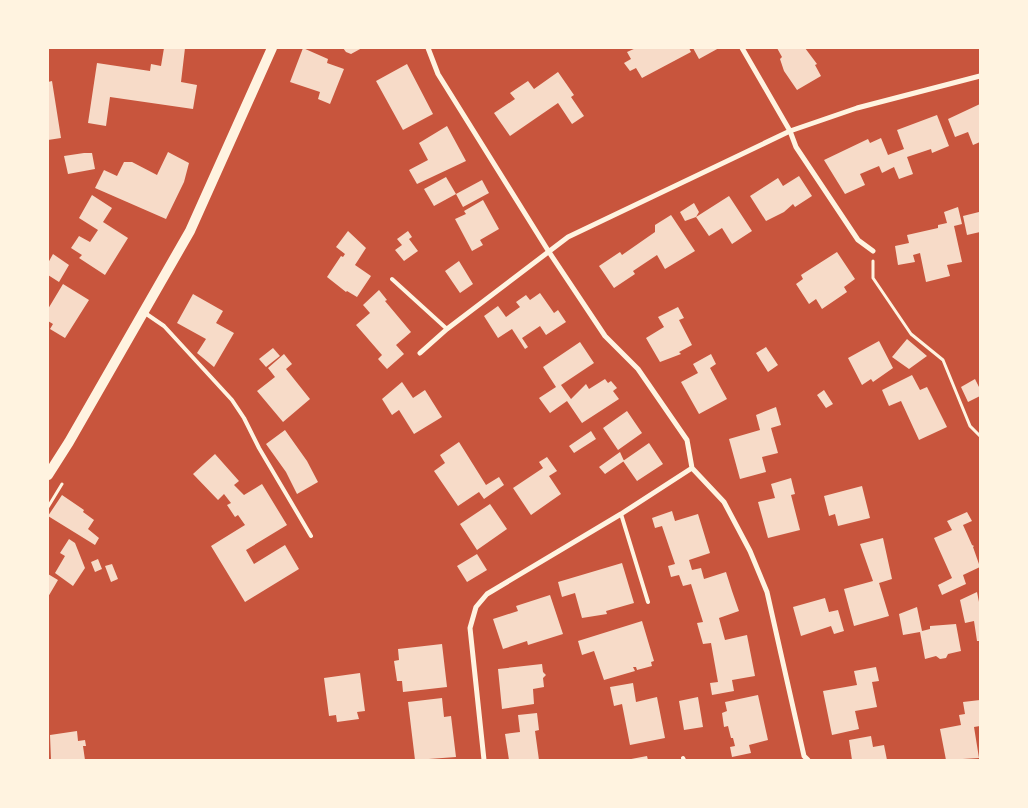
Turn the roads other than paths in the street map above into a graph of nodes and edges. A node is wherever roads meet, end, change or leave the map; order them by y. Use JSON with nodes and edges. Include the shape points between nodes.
{"nodes":[{"id":1,"x":272,"y":48,"type":"edge"},
{"id":2,"x":428,"y":48,"type":"edge"},
{"id":3,"x":742,"y":48,"type":"edge"},
{"id":4,"x":980,"y":76,"type":"edge"},
{"id":5,"x":790,"y":131,"type":"junction"},
{"id":6,"x":873,"y":251,"type":"road end"},
{"id":7,"x":549,"y":252,"type":"junction"},
{"id":8,"x":392,"y":279,"type":"dead end"},
{"id":9,"x":143,"y":312,"type":"junction"},
{"id":10,"x":447,"y":329,"type":"junction"},
{"id":11,"x":420,"y":353,"type":"dead end"},
{"id":12,"x":692,"y":468,"type":"junction"},
{"id":13,"x":48,"y":475,"type":"edge"},
{"id":14,"x":622,"y":514,"type":"junction"},
{"id":15,"x":311,"y":536,"type":"dead end"},
{"id":16,"x":648,"y":602,"type":"dead end"},
{"id":17,"x":484,"y":760,"type":"edge"},
{"id":18,"x":808,"y":760,"type":"edge"}],
"edges":[{"from":1,"to":9,"type":"main road","via":[[190,231]]},
{"from":2,"to":7,"type":"street","via":[[438,74]]},
{"from":3,"to":5,"type":"street"},
{"from":4,"to":5,"type":"street","via":[[857,108]]},
{"from":5,"to":6,"type":"street","via":[[796,146],[858,240]]},
{"from":5,"to":7,"type":"street","via":[[568,237]]},
{"from":7,"to":10,"type":"street"},
{"from":7,"to":12,"type":"street","via":[[605,336],[638,369],[687,440]]},
{"from":8,"to":10,"type":"lane"},
{"from":9,"to":13,"type":"main road"},
{"from":9,"to":15,"type":"lane","via":[[158,320],[232,400]]},
{"from":10,"to":11,"type":"street"},
{"from":12,"to":14,"type":"street"},
{"from":12,"to":18,"type":"street","via":[[724,502],[767,592],[804,756]]},
{"from":14,"to":16,"type":"lane"},
{"from":14,"to":17,"type":"street","via":[[487,594],[476,607],[470,628]]}]}
